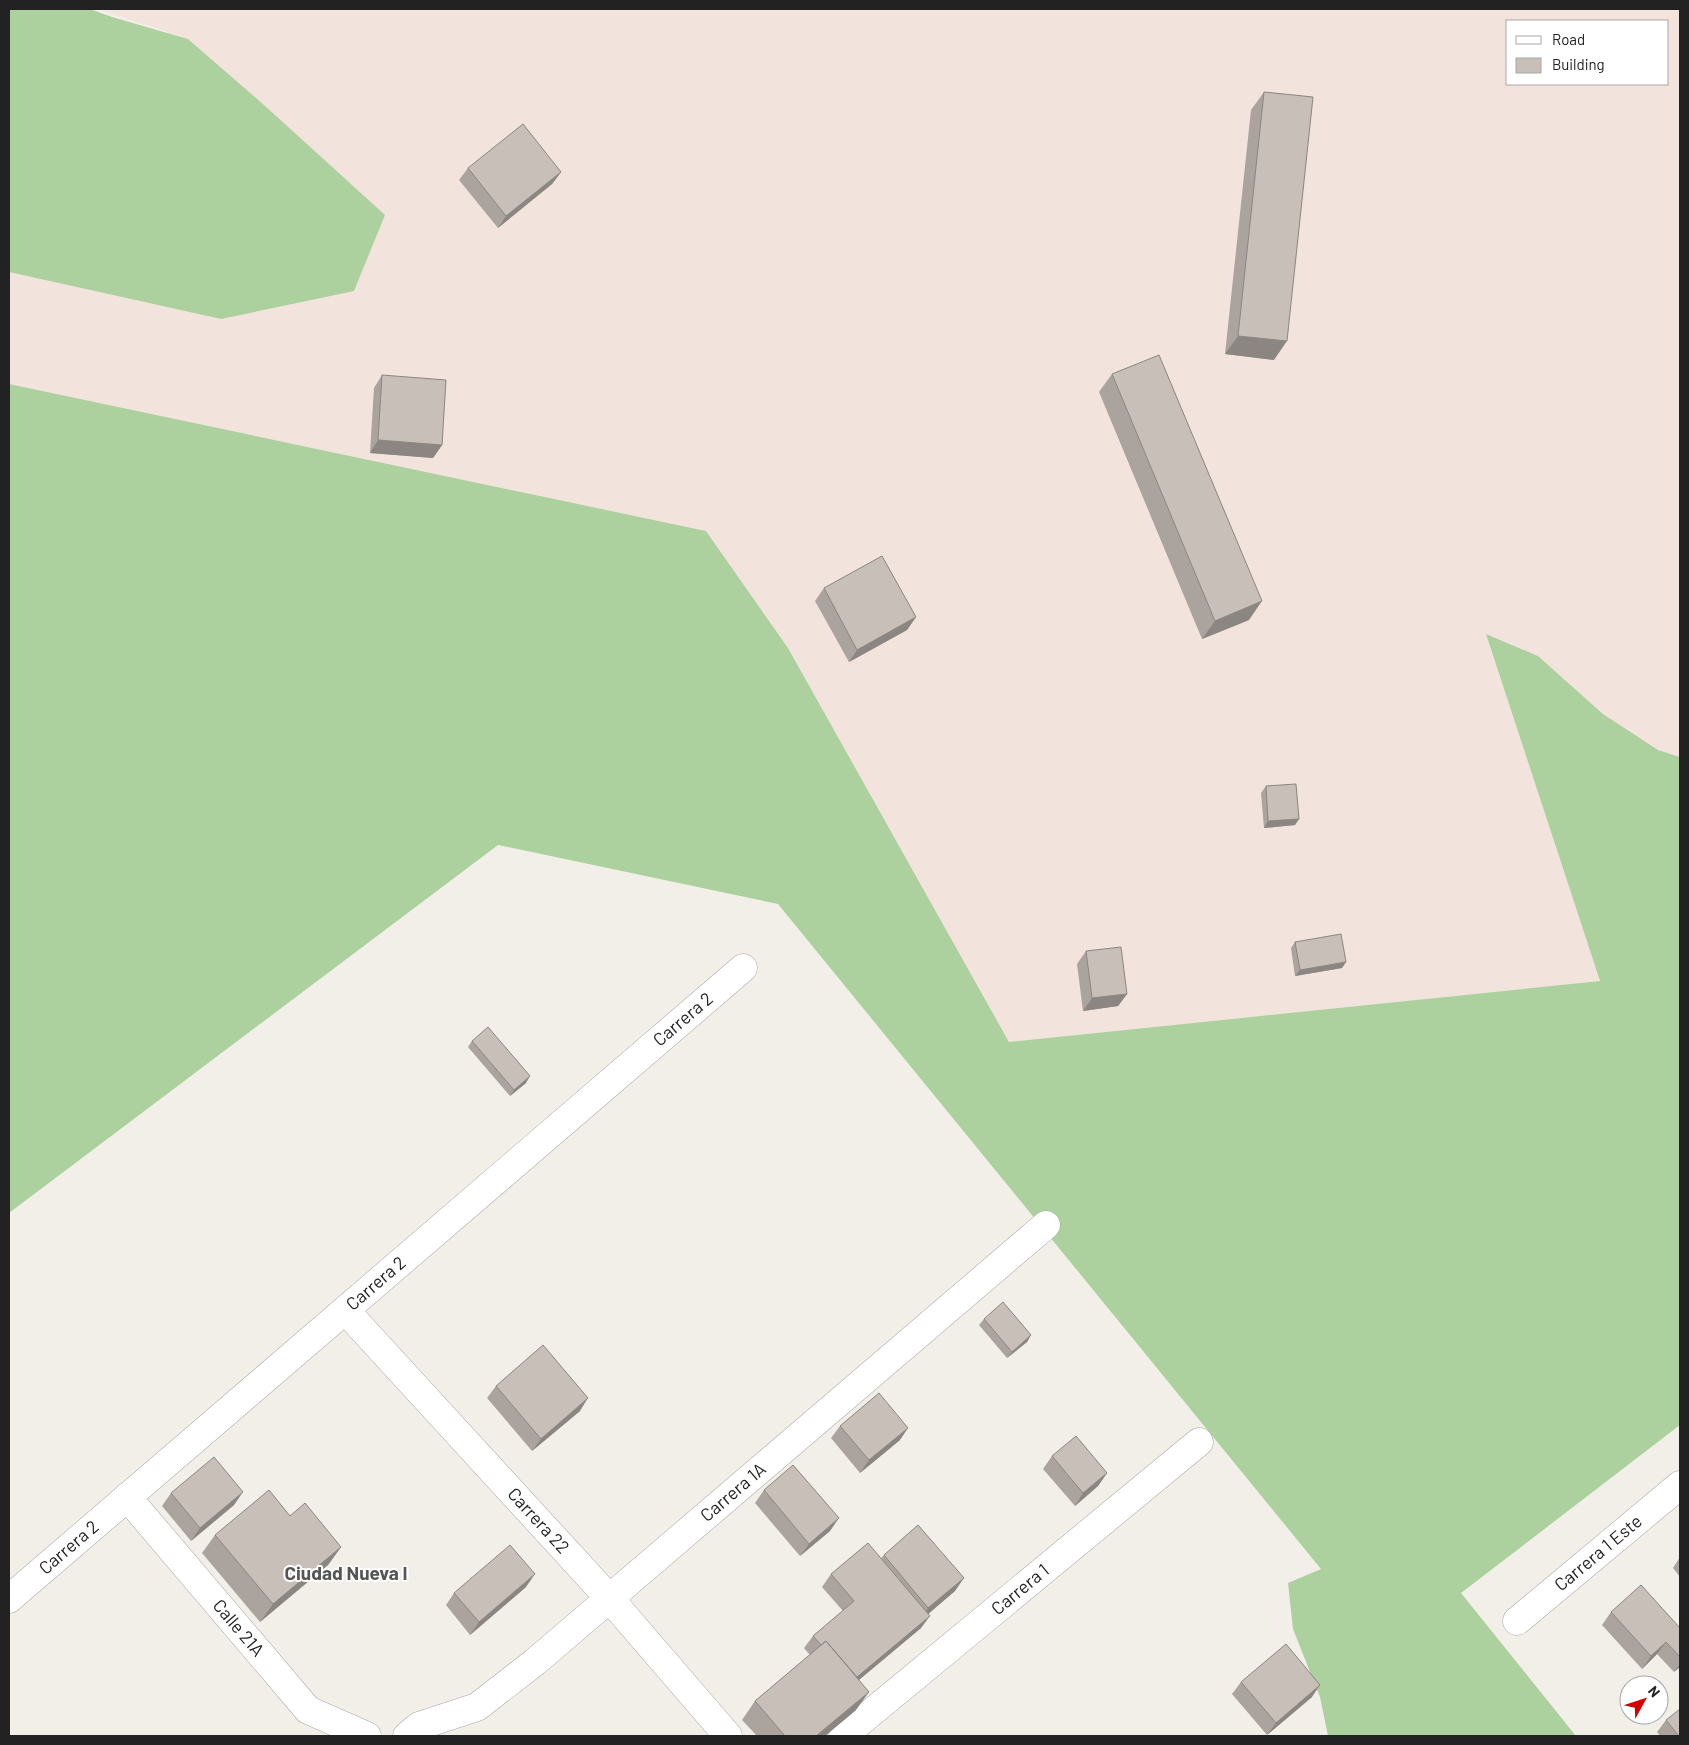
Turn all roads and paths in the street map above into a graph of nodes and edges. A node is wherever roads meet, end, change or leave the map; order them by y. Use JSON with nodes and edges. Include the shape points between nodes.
{"nodes":[{"id":1,"x":743,"y":968,"type":"dead end"},
{"id":2,"x":1046,"y":1225,"type":"dead end"},
{"id":3,"x":345,"y":1310,"type":"junction"},
{"id":4,"x":1199,"y":1442,"type":"dead end"},
{"id":5,"x":1680,"y":1485,"type":"edge"},
{"id":6,"x":127,"y":1497,"type":"junction"},
{"id":7,"x":9,"y":1599,"type":"edge"},
{"id":8,"x":610,"y":1599,"type":"junction"},
{"id":9,"x":1517,"y":1622,"type":"dead end"},
{"id":10,"x":367,"y":1736,"type":"edge"},
{"id":11,"x":408,"y":1736,"type":"edge"},
{"id":12,"x":728,"y":1736,"type":"edge"},
{"id":13,"x":843,"y":1736,"type":"edge"}],
"edges":[{"from":1,"to":3,"type":"street","name":"Carrera 2"},
{"from":2,"to":8,"type":"street","name":"Carrera 1A"},
{"from":3,"to":6,"type":"street","name":"Carrera 2"},
{"from":3,"to":8,"type":"street","name":"Carrera 22"},
{"from":4,"to":13,"type":"street","name":"Carrera 1"},
{"from":5,"to":9,"type":"street","name":"Carrera 1 Este"},
{"from":6,"to":7,"type":"street","name":"Carrera 2"},
{"from":6,"to":10,"type":"street","name":"Calle 21A","via":[[308,1710]]},
{"from":8,"to":11,"type":"street","name":"Carrera 1A","via":[[477,1708],[419,1726]]},
{"from":8,"to":12,"type":"street","name":"Carrera 22"}]}
